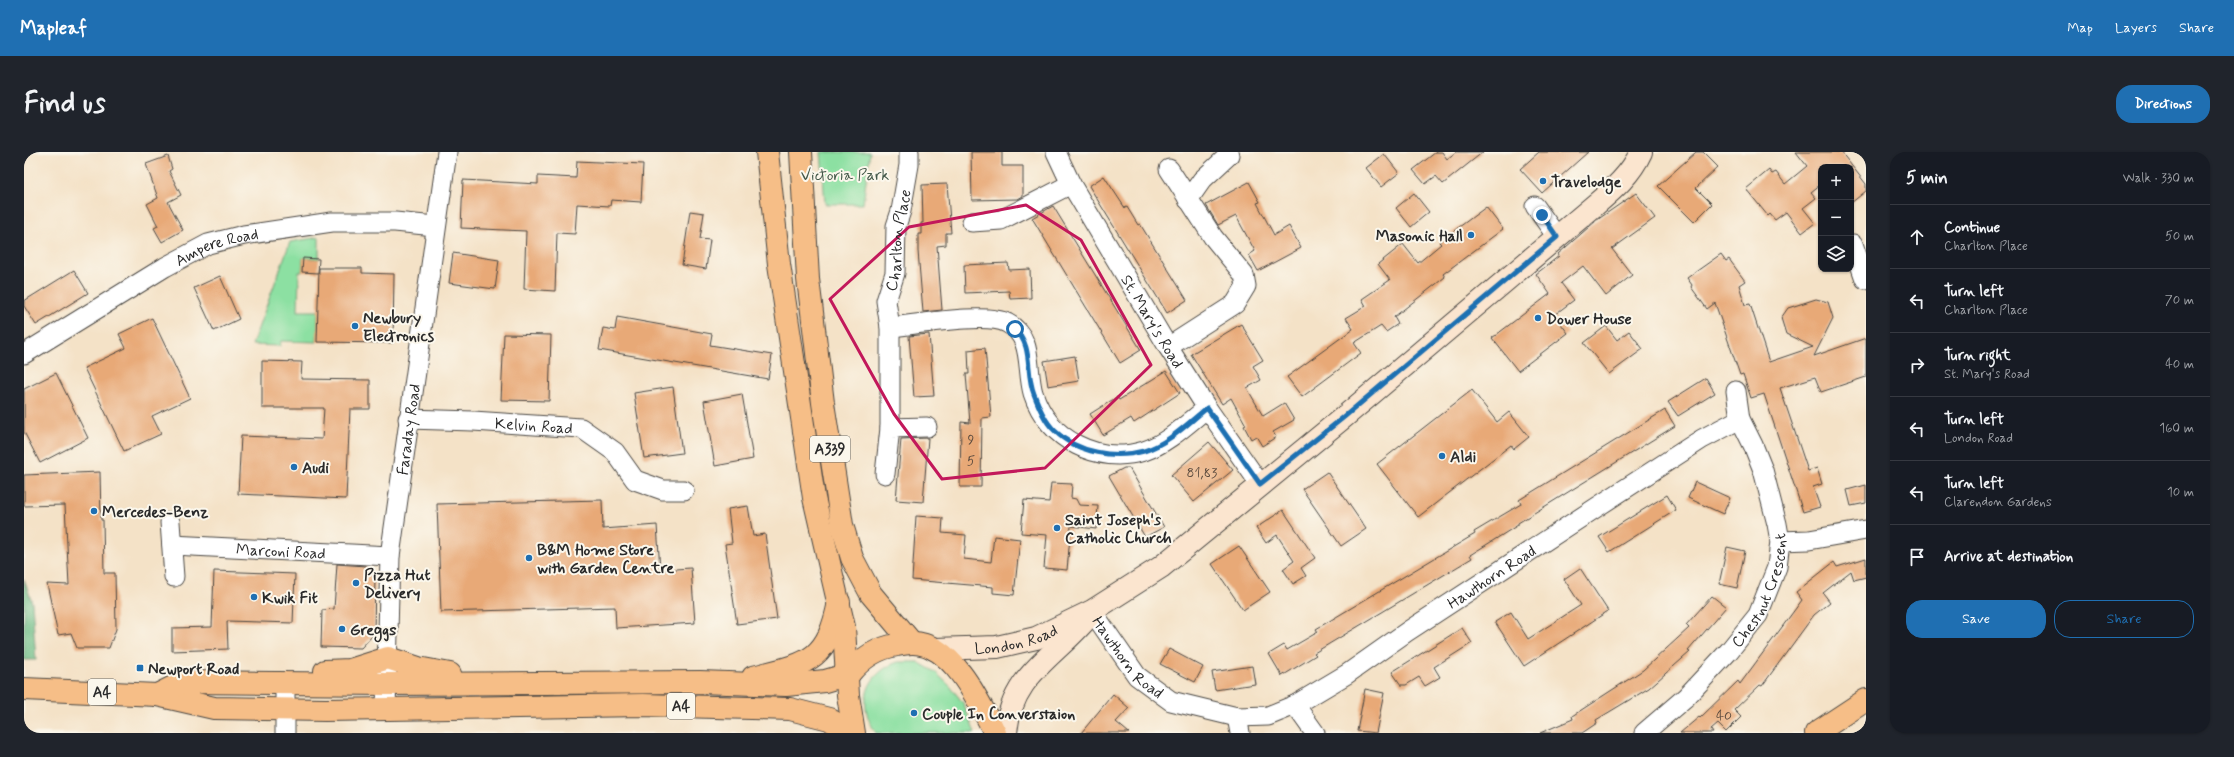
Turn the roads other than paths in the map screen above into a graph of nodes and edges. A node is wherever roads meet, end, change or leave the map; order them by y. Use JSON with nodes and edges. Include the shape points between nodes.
{"nodes":[{"id":1,"x":447,"y":152,"type":"edge"},
{"id":2,"x":766,"y":152,"type":"edge"},
{"id":3,"x":801,"y":152,"type":"edge"},
{"id":4,"x":909,"y":152,"type":"edge"},
{"id":5,"x":919,"y":152,"type":"edge"},
{"id":6,"x":1056,"y":152,"type":"edge"},
{"id":7,"x":1228,"y":152,"type":"edge"},
{"id":8,"x":1641,"y":152,"type":"edge"},
{"id":9,"x":1169,"y":169,"type":"dead end"},
{"id":10,"x":1071,"y":184,"type":"junction"},
{"id":11,"x":1188,"y":200,"type":"junction"},
{"id":12,"x":1535,"y":206,"type":"dead end"},
{"id":13,"x":972,"y":222,"type":"dead end"},
{"id":14,"x":435,"y":226,"type":"junction"},
{"id":15,"x":1557,"y":237,"type":"junction"},
{"id":16,"x":1857,"y":242,"type":"edge"},
{"id":17,"x":1865,"y":278,"type":"edge"},
{"id":18,"x":890,"y":327,"type":"junction"},
{"id":19,"x":1168,"y":346,"type":"junction"},
{"id":20,"x":24,"y":354,"type":"edge"},
{"id":21,"x":1736,"y":391,"type":"dead end"},
{"id":22,"x":1207,"y":408,"type":"junction"},
{"id":23,"x":408,"y":419,"type":"junction"},
{"id":24,"x":1740,"y":419,"type":"junction"},
{"id":25,"x":927,"y":427,"type":"dead end"},
{"id":26,"x":890,"y":428,"type":"junction"},
{"id":27,"x":885,"y":474,"type":"dead end"},
{"id":28,"x":1260,"y":484,"type":"junction"},
{"id":29,"x":684,"y":490,"type":"dead end"},
{"id":30,"x":170,"y":522,"type":"dead end"},
{"id":31,"x":1866,"y":530,"type":"edge"},
{"id":32,"x":1780,"y":541,"type":"junction"},
{"id":33,"x":172,"y":545,"type":"junction"},
{"id":34,"x":390,"y":556,"type":"junction"},
{"id":35,"x":174,"y":577,"type":"dead end"},
{"id":36,"x":839,"y":602,"type":"junction"},
{"id":37,"x":1092,"y":611,"type":"junction"},
{"id":38,"x":912,"y":643,"type":"junction"},
{"id":39,"x":934,"y":649,"type":"junction"},
{"id":40,"x":388,"y":658,"type":"junction"},
{"id":41,"x":848,"y":674,"type":"junction"},
{"id":42,"x":285,"y":682,"type":"junction"},
{"id":43,"x":507,"y":682,"type":"junction"},
{"id":44,"x":731,"y":683,"type":"junction"},
{"id":45,"x":387,"y":684,"type":"junction"},
{"id":46,"x":24,"y":689,"type":"edge"},
{"id":47,"x":157,"y":694,"type":"junction"},
{"id":48,"x":1866,"y":700,"type":"edge"},
{"id":49,"x":1295,"y":705,"type":"junction"},
{"id":50,"x":386,"y":708,"type":"junction"},
{"id":51,"x":286,"y":709,"type":"junction"},
{"id":52,"x":1238,"y":725,"type":"edge"},
{"id":53,"x":285,"y":733,"type":"edge"},
{"id":54,"x":853,"y":733,"type":"edge"},
{"id":55,"x":995,"y":733,"type":"edge"},
{"id":56,"x":1006,"y":733,"type":"edge"},
{"id":57,"x":1314,"y":733,"type":"edge"},
{"id":58,"x":1644,"y":733,"type":"edge"},
{"id":59,"x":1816,"y":733,"type":"edge"}],
"edges":[{"from":1,"to":14,"type":"street","name":"Faraday Road"},
{"from":2,"to":36,"type":"main road","number":"A339","via":[[779,264],[814,498]]},
{"from":3,"to":38,"type":"main road","number":"A339","via":[[808,279],[820,381],[842,525],[852,558],[871,594]]},
{"from":4,"to":5,"type":"street","name":"Charlton Place"},
{"from":4,"to":18,"type":"street","name":"Charlton Place","via":[[903,203],[896,226],[894,273],[886,301]]},
{"from":6,"to":10,"type":"street","name":"St. Mary's Road"},
{"from":7,"to":11,"type":"street","via":[[1229,155],[1202,180]]},
{"from":8,"to":15,"type":"street","name":"London Road","via":[[1634,166],[1617,186]]},
{"from":9,"to":11,"type":"street"},
{"from":10,"to":13,"type":"street","via":[[1001,220]]},
{"from":10,"to":19,"type":"street","name":"St. Mary's Road"},
{"from":11,"to":19,"type":"street","via":[[1213,237],[1244,275],[1246,286],[1235,304]]},
{"from":12,"to":15,"type":"street"},
{"from":14,"to":20,"type":"street","name":"Ampere Road","via":[[395,222],[332,222],[244,235],[208,244]]},
{"from":14,"to":23,"type":"street","name":"Faraday Road","via":[[420,350]]},
{"from":15,"to":28,"type":"street","name":"London Road","via":[[1344,417]]},
{"from":16,"to":17,"type":"street"},
{"from":18,"to":22,"type":"street","via":[[962,320],[997,319],[1007,322],[1022,335],[1026,345],[1033,392],[1042,412],[1055,431],[1082,448],[1116,456],[1145,450],[1172,436]]},
{"from":18,"to":26,"type":"street","name":"Charlton Place"},
{"from":19,"to":22,"type":"street","name":"St. Mary's Road"},
{"from":21,"to":24,"type":"street","name":"Chestnut Crescent"},
{"from":22,"to":28,"type":"street","name":"St. Mary's Road"},
{"from":23,"to":29,"type":"street","name":"Kelvin Road","via":[[581,428],[615,452],[635,480],[663,490]]},
{"from":23,"to":34,"type":"street","name":"Faraday Road"},
{"from":24,"to":32,"type":"street","name":"Chestnut Crescent","via":[[1763,470]]},
{"from":24,"to":49,"type":"street","name":"Hawthorn Road","via":[[1702,439]]},
{"from":25,"to":26,"type":"street"},
{"from":26,"to":27,"type":"street","name":"Charlton Place"},
{"from":28,"to":37,"type":"street","name":"London Road","via":[[1166,563]]},
{"from":30,"to":33,"type":"street"},
{"from":31,"to":32,"type":"street","via":[[1809,540]]},
{"from":32,"to":58,"type":"street","name":"Chestnut Crescent","via":[[1777,567],[1758,615],[1686,697]]},
{"from":33,"to":34,"type":"street","name":"Marconi Road"},
{"from":33,"to":35,"type":"street"},
{"from":34,"to":40,"type":"street","name":"Faraday Road"},
{"from":36,"to":41,"type":"main road","number":"A339"},
{"from":36,"to":44,"type":"main road","via":[[831,635],[812,659],[782,670]]},
{"from":37,"to":39,"type":"street","name":"London Road","via":[[1021,643],[982,649]]},
{"from":37,"to":52,"type":"street","name":"Hawthorn Road","via":[[1138,676],[1171,701]]},
{"from":37,"to":56,"type":"street","name":"London Road","via":[[1076,632],[1021,686],[1009,711]]},
{"from":38,"to":39,"type":"main road"},
{"from":38,"to":41,"type":"main road","via":[[880,650],[856,665]]},
{"from":39,"to":55,"type":"main road","via":[[950,662],[969,684]]},
{"from":40,"to":42,"type":"main road","via":[[350,670],[321,671]]},
{"from":40,"to":43,"type":"main road","via":[[418,668]]},
{"from":40,"to":45,"type":"street","name":"Faraday Road"},
{"from":41,"to":44,"type":"main road","number":"A4","via":[[801,684]]},
{"from":41,"to":54,"type":"main road","number":"A339"},
{"from":42,"to":45,"type":"main road","number":"A4"},
{"from":42,"to":47,"type":"main road","number":"A4","via":[[183,682]]},
{"from":42,"to":51,"type":"street"},
{"from":43,"to":44,"type":"main road","number":"A4"},
{"from":43,"to":45,"type":"main road","number":"A4"},
{"from":45,"to":50,"type":"street","name":"Faraday Road"},
{"from":46,"to":47,"type":"main road","number":"A4"},
{"from":47,"to":51,"type":"main road","number":"A4","via":[[214,708]]},
{"from":48,"to":59,"type":"main road"},
{"from":49,"to":52,"type":"street","name":"Hawthorn Road"},
{"from":49,"to":57,"type":"street"},
{"from":50,"to":51,"type":"main road","number":"A4"},
{"from":50,"to":54,"type":"main road","number":"A4","via":[[643,705],[790,709],[829,719]]},
{"from":51,"to":53,"type":"street"}]}
